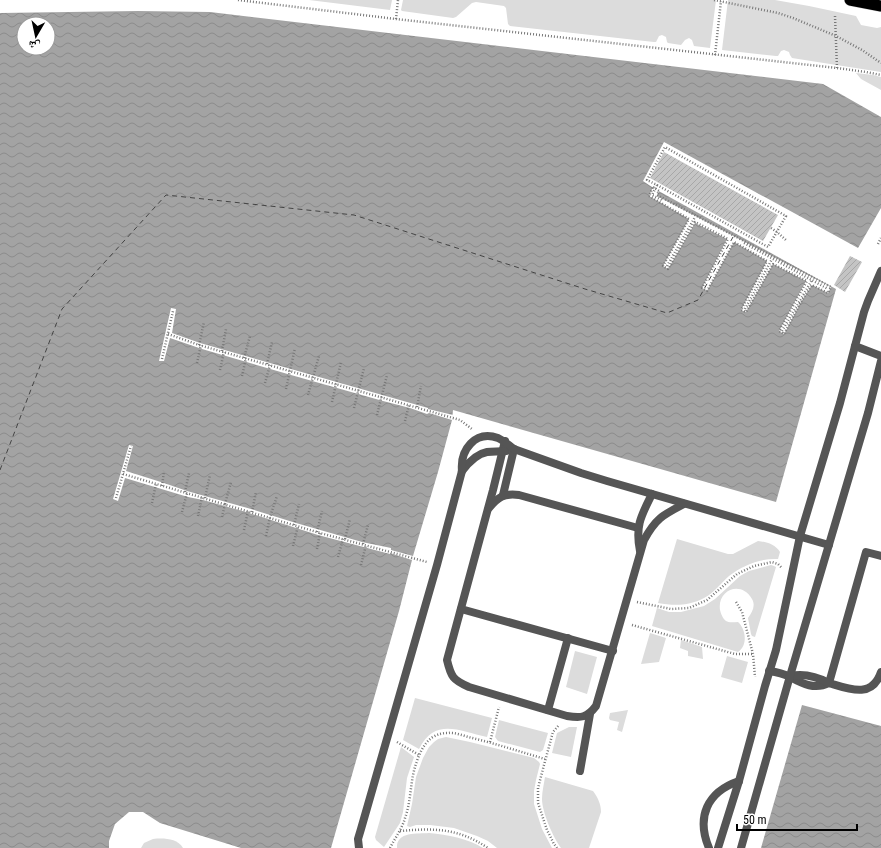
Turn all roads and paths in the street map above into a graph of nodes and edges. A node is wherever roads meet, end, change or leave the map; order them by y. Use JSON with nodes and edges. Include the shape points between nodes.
{"nodes":[{"id":1,"x":238,"y":0,"type":"edge"},
{"id":2,"x":398,"y":0,"type":"edge"},
{"id":3,"x":714,"y":0,"type":"edge"},
{"id":4,"x":850,"y":0,"type":"edge"},
{"id":5,"x":721,"y":1,"type":"junction"},
{"id":6,"x":881,"y":6,"type":"edge"},
{"id":7,"x":835,"y":16,"type":"dead end"},
{"id":8,"x":396,"y":19,"type":"junction"},
{"id":9,"x":836,"y":36,"type":"junction"},
{"id":10,"x":716,"y":55,"type":"junction"},
{"id":11,"x":881,"y":63,"type":"edge"},
{"id":12,"x":837,"y":68,"type":"junction"},
{"id":13,"x":881,"y":75,"type":"edge"},
{"id":14,"x":657,"y":185,"type":"junction"},
{"id":15,"x":695,"y":217,"type":"junction"},
{"id":16,"x":771,"y":228,"type":"dead end"},
{"id":17,"x":778,"y":232,"type":"junction"},
{"id":18,"x":881,"y":238,"type":"edge"},
{"id":19,"x":787,"y":241,"type":"dead end"},
{"id":20,"x":878,"y":244,"type":"dead end"},
{"id":21,"x":772,"y":259,"type":"junction"},
{"id":22,"x":667,"y":266,"type":"dead end"},
{"id":23,"x":782,"y":269,"type":"joint"},
{"id":24,"x":881,"y":271,"type":"edge"},
{"id":25,"x":812,"y":280,"type":"junction"},
{"id":26,"x":878,"y":285,"type":"edge"},
{"id":27,"x":828,"y":289,"type":"dead end"},
{"id":28,"x":744,"y":309,"type":"dead end"},
{"id":29,"x":173,"y":311,"type":"dead end"},
{"id":30,"x":204,"y":322,"type":"dead end"},
{"id":31,"x":226,"y":330,"type":"dead end"},
{"id":32,"x":782,"y":331,"type":"dead end"},
{"id":33,"x":168,"y":334,"type":"junction"},
{"id":34,"x":250,"y":336,"type":"dead end"},
{"id":35,"x":272,"y":342,"type":"dead end"},
{"id":36,"x":200,"y":345,"type":"junction"},
{"id":37,"x":855,"y":346,"type":"junction"},
{"id":38,"x":295,"y":348,"type":"dead end"},
{"id":39,"x":223,"y":352,"type":"junction"},
{"id":40,"x":319,"y":356,"type":"dead end"},
{"id":41,"x":881,"y":356,"type":"edge"},
{"id":42,"x":245,"y":358,"type":"junction"},
{"id":43,"x":162,"y":359,"type":"dead end"},
{"id":44,"x":881,"y":361,"type":"edge"},
{"id":45,"x":341,"y":362,"type":"dead end"},
{"id":46,"x":197,"y":363,"type":"dead end"},
{"id":47,"x":268,"y":365,"type":"junction"},
{"id":48,"x":364,"y":368,"type":"dead end"},
{"id":49,"x":220,"y":370,"type":"dead end"},
{"id":50,"x":290,"y":371,"type":"junction"},
{"id":51,"x":387,"y":375,"type":"dead end"},
{"id":52,"x":242,"y":376,"type":"dead end"},
{"id":53,"x":313,"y":378,"type":"junction"},
{"id":54,"x":265,"y":383,"type":"dead end"},
{"id":55,"x":336,"y":384,"type":"junction"},
{"id":56,"x":422,"y":386,"type":"dead end"},
{"id":57,"x":286,"y":389,"type":"dead end"},
{"id":58,"x":359,"y":391,"type":"junction"},
{"id":59,"x":308,"y":395,"type":"dead end"},
{"id":60,"x":382,"y":397,"type":"junction"},
{"id":61,"x":332,"y":402,"type":"dead end"},
{"id":62,"x":409,"y":405,"type":"junction"},
{"id":63,"x":417,"y":407,"type":"junction"},
{"id":64,"x":354,"y":408,"type":"dead end"},
{"id":65,"x":377,"y":415,"type":"dead end"},
{"id":66,"x":405,"y":421,"type":"dead end"},
{"id":67,"x":482,"y":437,"type":"junction"},
{"id":68,"x":505,"y":441,"type":"junction"},
{"id":69,"x":131,"y":446,"type":"dead end"},
{"id":70,"x":514,"y":449,"type":"junction"},
{"id":71,"x":502,"y":451,"type":"junction"},
{"id":72,"x":164,"y":471,"type":"dead end"},
{"id":73,"x":462,"y":471,"type":"junction"},
{"id":74,"x":189,"y":473,"type":"dead end"},
{"id":75,"x":123,"y":474,"type":"junction"},
{"id":76,"x":210,"y":475,"type":"dead end"},
{"id":77,"x":506,"y":479,"type":"junction"},
{"id":78,"x":231,"y":482,"type":"dead end"},
{"id":79,"x":156,"y":484,"type":"junction"},
{"id":80,"x":162,"y":486,"type":"junction"},
{"id":81,"x":256,"y":492,"type":"dead end"},
{"id":82,"x":186,"y":493,"type":"junction"},
{"id":83,"x":652,"y":494,"type":"junction"},
{"id":84,"x":503,"y":495,"type":"junction"},
{"id":85,"x":519,"y":495,"type":"junction"},
{"id":86,"x":277,"y":496,"type":"dead end"},
{"id":87,"x":116,"y":498,"type":"dead end"},
{"id":88,"x":203,"y":498,"type":"junction"},
{"id":89,"x":152,"y":503,"type":"dead end"},
{"id":90,"x":225,"y":504,"type":"junction"},
{"id":91,"x":299,"y":504,"type":"dead end"},
{"id":92,"x":684,"y":504,"type":"junction"},
{"id":93,"x":488,"y":508,"type":"junction"},
{"id":94,"x":248,"y":511,"type":"junction"},
{"id":95,"x":322,"y":511,"type":"dead end"},
{"id":96,"x":182,"y":512,"type":"dead end"},
{"id":97,"x":252,"y":512,"type":"junction"},
{"id":98,"x":198,"y":516,"type":"dead end"},
{"id":99,"x":222,"y":517,"type":"dead end"},
{"id":100,"x":270,"y":518,"type":"junction"},
{"id":101,"x":350,"y":519,"type":"dead end"},
{"id":102,"x":296,"y":525,"type":"junction"},
{"id":103,"x":368,"y":525,"type":"dead end"},
{"id":104,"x":638,"y":528,"type":"junction"},
{"id":105,"x":244,"y":530,"type":"dead end"},
{"id":106,"x":319,"y":532,"type":"junction"},
{"id":107,"x":266,"y":536,"type":"dead end"},
{"id":108,"x":800,"y":536,"type":"junction"},
{"id":109,"x":344,"y":539,"type":"junction"},
{"id":110,"x":364,"y":545,"type":"junction"},
{"id":111,"x":829,"y":545,"type":"junction"},
{"id":112,"x":293,"y":546,"type":"dead end"},
{"id":113,"x":317,"y":549,"type":"dead end"},
{"id":114,"x":640,"y":552,"type":"junction"},
{"id":115,"x":881,"y":556,"type":"edge"},
{"id":116,"x":338,"y":557,"type":"dead end"},
{"id":117,"x":361,"y":565,"type":"dead end"},
{"id":118,"x":437,"y":565,"type":"junction"},
{"id":119,"x":793,"y":572,"type":"junction"},
{"id":120,"x":627,"y":600,"type":"junction"},
{"id":121,"x":736,"y":602,"type":"dead end"},
{"id":122,"x":461,"y":609,"type":"junction"},
{"id":123,"x":621,"y":622,"type":"junction"},
{"id":124,"x":568,"y":638,"type":"junction"},
{"id":125,"x":613,"y":651,"type":"junction"},
{"id":126,"x":753,"y":654,"type":"junction"},
{"id":127,"x":769,"y":670,"type":"junction"},
{"id":128,"x":881,"y":672,"type":"edge"},
{"id":129,"x":790,"y":676,"type":"junction"},
{"id":130,"x":829,"y":683,"type":"junction"},
{"id":131,"x":765,"y":686,"type":"junction"},
{"id":132,"x":502,"y":697,"type":"junction"},
{"id":133,"x":548,"y":710,"type":"junction"},
{"id":134,"x":590,"y":714,"type":"junction"},
{"id":135,"x":568,"y":716,"type":"junction"},
{"id":136,"x":387,"y":737,"type":"junction"},
{"id":137,"x":490,"y":742,"type":"junction"},
{"id":138,"x":419,"y":755,"type":"junction"},
{"id":139,"x":545,"y":759,"type":"junction"},
{"id":140,"x":580,"y":771,"type":"dead end"},
{"id":141,"x":739,"y":781,"type":"junction"},
{"id":142,"x":400,"y":831,"type":"junction"},
{"id":143,"x":359,"y":848,"type":"edge"},
{"id":144,"x":390,"y":848,"type":"edge"},
{"id":145,"x":488,"y":848,"type":"edge"},
{"id":146,"x":557,"y":848,"type":"edge"},
{"id":147,"x":709,"y":848,"type":"edge"},
{"id":148,"x":718,"y":848,"type":"edge"},
{"id":149,"x":741,"y":848,"type":"edge"}],
"edges":[{"from":1,"to":8,"type":"path"},
{"from":2,"to":8,"type":"path"},
{"from":3,"to":5,"type":"path"},
{"from":4,"to":6,"type":"highway"},
{"from":5,"to":9,"type":"path","via":[[778,13]]},
{"from":5,"to":10,"type":"path"},
{"from":7,"to":9,"type":"path"},
{"from":8,"to":10,"type":"path"},
{"from":9,"to":11,"type":"path"},
{"from":9,"to":12,"type":"path"},
{"from":10,"to":12,"type":"path"},
{"from":12,"to":13,"type":"path"},
{"from":14,"to":15,"type":"path","via":[[652,195]]},
{"from":14,"to":17,"type":"path","via":[[768,247]]},
{"from":14,"to":17,"type":"path","via":[[647,180],[665,147],[786,216]]},
{"from":15,"to":21,"type":"path"},
{"from":15,"to":22,"type":"path"},
{"from":16,"to":17,"type":"path"},
{"from":17,"to":19,"type":"path"},
{"from":18,"to":20,"type":"path"},
{"from":21,"to":25,"type":"path"},
{"from":21,"to":28,"type":"path"},
{"from":23,"to":23,"type":"path","via":[[807,281],[779,331],[784,334],[812,285],[828,293],[831,287],[657,195],[659,191],[653,187],[649,196],[689,218],[663,266],[668,269],[695,222],[728,239],[702,288],[707,291],[734,242],[767,261],[740,310],[746,312],[773,264]]},
{"from":24,"to":26,"type":"lane"},
{"from":25,"to":27,"type":"path"},
{"from":25,"to":32,"type":"path"},
{"from":26,"to":37,"type":"lane","via":[[864,312]]},
{"from":29,"to":33,"type":"path"},
{"from":30,"to":36,"type":"path"},
{"from":31,"to":39,"type":"path"},
{"from":33,"to":36,"type":"path"},
{"from":33,"to":43,"type":"path"},
{"from":34,"to":42,"type":"path"},
{"from":35,"to":47,"type":"path"},
{"from":36,"to":39,"type":"path"},
{"from":36,"to":46,"type":"path"},
{"from":37,"to":41,"type":"lane"},
{"from":37,"to":108,"type":"lane"},
{"from":38,"to":50,"type":"path"},
{"from":39,"to":42,"type":"path"},
{"from":39,"to":49,"type":"path"},
{"from":40,"to":53,"type":"path"},
{"from":42,"to":47,"type":"path"},
{"from":42,"to":52,"type":"path"},
{"from":44,"to":111,"type":"lane"},
{"from":45,"to":55,"type":"path"},
{"from":47,"to":50,"type":"path"},
{"from":47,"to":54,"type":"path"},
{"from":48,"to":58,"type":"path"},
{"from":50,"to":53,"type":"path"},
{"from":50,"to":57,"type":"path"},
{"from":51,"to":60,"type":"path"},
{"from":53,"to":55,"type":"path"},
{"from":53,"to":59,"type":"path"},
{"from":55,"to":58,"type":"path"},
{"from":55,"to":61,"type":"path"},
{"from":56,"to":63,"type":"path"},
{"from":58,"to":60,"type":"path"},
{"from":58,"to":64,"type":"path"},
{"from":60,"to":62,"type":"path"},
{"from":60,"to":65,"type":"path"},
{"from":62,"to":63,"type":"path"},
{"from":62,"to":66,"type":"path"},
{"from":63,"to":67,"type":"path","via":[[460,420]]},
{"from":67,"to":68,"type":"lane","via":[[490,436]]},
{"from":67,"to":73,"type":"lane","via":[[465,450]]},
{"from":68,"to":70,"type":"lane"},
{"from":68,"to":71,"type":"lane"},
{"from":69,"to":75,"type":"path"},
{"from":70,"to":71,"type":"lane"},
{"from":70,"to":77,"type":"lane"},
{"from":70,"to":83,"type":"lane","via":[[581,473]]},
{"from":71,"to":73,"type":"lane","via":[[479,455]]},
{"from":71,"to":93,"type":"lane"},
{"from":72,"to":80,"type":"path"},
{"from":73,"to":118,"type":"lane"},
{"from":74,"to":82,"type":"path"},
{"from":75,"to":79,"type":"path"},
{"from":75,"to":87,"type":"path"},
{"from":76,"to":88,"type":"path"},
{"from":77,"to":84,"type":"lane"},
{"from":77,"to":85,"type":"lane"},
{"from":78,"to":90,"type":"path"},
{"from":79,"to":80,"type":"path"},
{"from":79,"to":89,"type":"path"},
{"from":80,"to":82,"type":"path"},
{"from":81,"to":97,"type":"path"},
{"from":82,"to":88,"type":"path"},
{"from":82,"to":96,"type":"path"},
{"from":83,"to":92,"type":"lane"},
{"from":83,"to":104,"type":"lane"},
{"from":84,"to":85,"type":"lane"},
{"from":84,"to":93,"type":"lane"},
{"from":85,"to":104,"type":"lane"},
{"from":86,"to":100,"type":"path"},
{"from":88,"to":90,"type":"path"},
{"from":88,"to":98,"type":"path"},
{"from":90,"to":94,"type":"path"},
{"from":90,"to":99,"type":"path"},
{"from":91,"to":102,"type":"path"},
{"from":92,"to":108,"type":"lane"},
{"from":92,"to":114,"type":"lane","via":[[662,516],[655,523]]},
{"from":93,"to":122,"type":"lane"},
{"from":94,"to":97,"type":"path"},
{"from":94,"to":105,"type":"path"},
{"from":95,"to":106,"type":"path"},
{"from":97,"to":100,"type":"path"},
{"from":100,"to":102,"type":"path"},
{"from":100,"to":107,"type":"path"},
{"from":101,"to":109,"type":"path"},
{"from":102,"to":106,"type":"path"},
{"from":102,"to":112,"type":"path"},
{"from":103,"to":110,"type":"path"},
{"from":104,"to":114,"type":"lane"},
{"from":106,"to":109,"type":"path"},
{"from":106,"to":113,"type":"path"},
{"from":108,"to":111,"type":"lane"},
{"from":108,"to":119,"type":"lane"},
{"from":109,"to":110,"type":"path"},
{"from":109,"to":116,"type":"path"},
{"from":110,"to":117,"type":"path"},
{"from":110,"to":118,"type":"path"},
{"from":111,"to":129,"type":"lane"},
{"from":114,"to":120,"type":"lane"},
{"from":115,"to":130,"type":"lane","via":[[866,552]]},
{"from":118,"to":136,"type":"lane"},
{"from":119,"to":120,"type":"path","via":[[784,570],[772,562],[754,566],[737,574],[707,600],[689,608],[671,609]]},
{"from":119,"to":127,"type":"lane","via":[[776,650]]},
{"from":120,"to":123,"type":"lane"},
{"from":121,"to":126,"type":"path","via":[[742,612]]},
{"from":122,"to":124,"type":"lane"},
{"from":122,"to":132,"type":"lane","via":[[447,660],[450,672],[458,682]]},
{"from":123,"to":125,"type":"lane"},
{"from":123,"to":126,"type":"path","via":[[735,654]]},
{"from":124,"to":125,"type":"lane"},
{"from":124,"to":133,"type":"lane"},
{"from":125,"to":134,"type":"lane","via":[[596,706]]},
{"from":126,"to":131,"type":"path","via":[[755,681]]},
{"from":127,"to":129,"type":"lane"},
{"from":127,"to":131,"type":"lane"},
{"from":128,"to":130,"type":"lane","via":[[874,685],[859,691]]},
{"from":129,"to":130,"type":"lane","via":[[810,676]]},
{"from":129,"to":149,"type":"lane"},
{"from":131,"to":141,"type":"lane"},
{"from":132,"to":133,"type":"lane"},
{"from":132,"to":137,"type":"path"},
{"from":133,"to":135,"type":"lane"},
{"from":134,"to":135,"type":"lane"},
{"from":134,"to":140,"type":"lane"},
{"from":135,"to":139,"type":"path","via":[[553,732]]},
{"from":136,"to":138,"type":"path"},
{"from":136,"to":143,"type":"lane","via":[[358,839]]},
{"from":137,"to":138,"type":"path","via":[[449,732],[429,740]]},
{"from":137,"to":139,"type":"path"},
{"from":138,"to":142,"type":"path","via":[[412,778],[408,810]]},
{"from":139,"to":146,"type":"path","via":[[538,788],[538,803],[547,830]]},
{"from":141,"to":147,"type":"lane","via":[[720,790],[707,807],[703,828]]},
{"from":141,"to":148,"type":"lane"},
{"from":142,"to":144,"type":"path"},
{"from":142,"to":145,"type":"path","via":[[437,829],[459,834]]}]}
